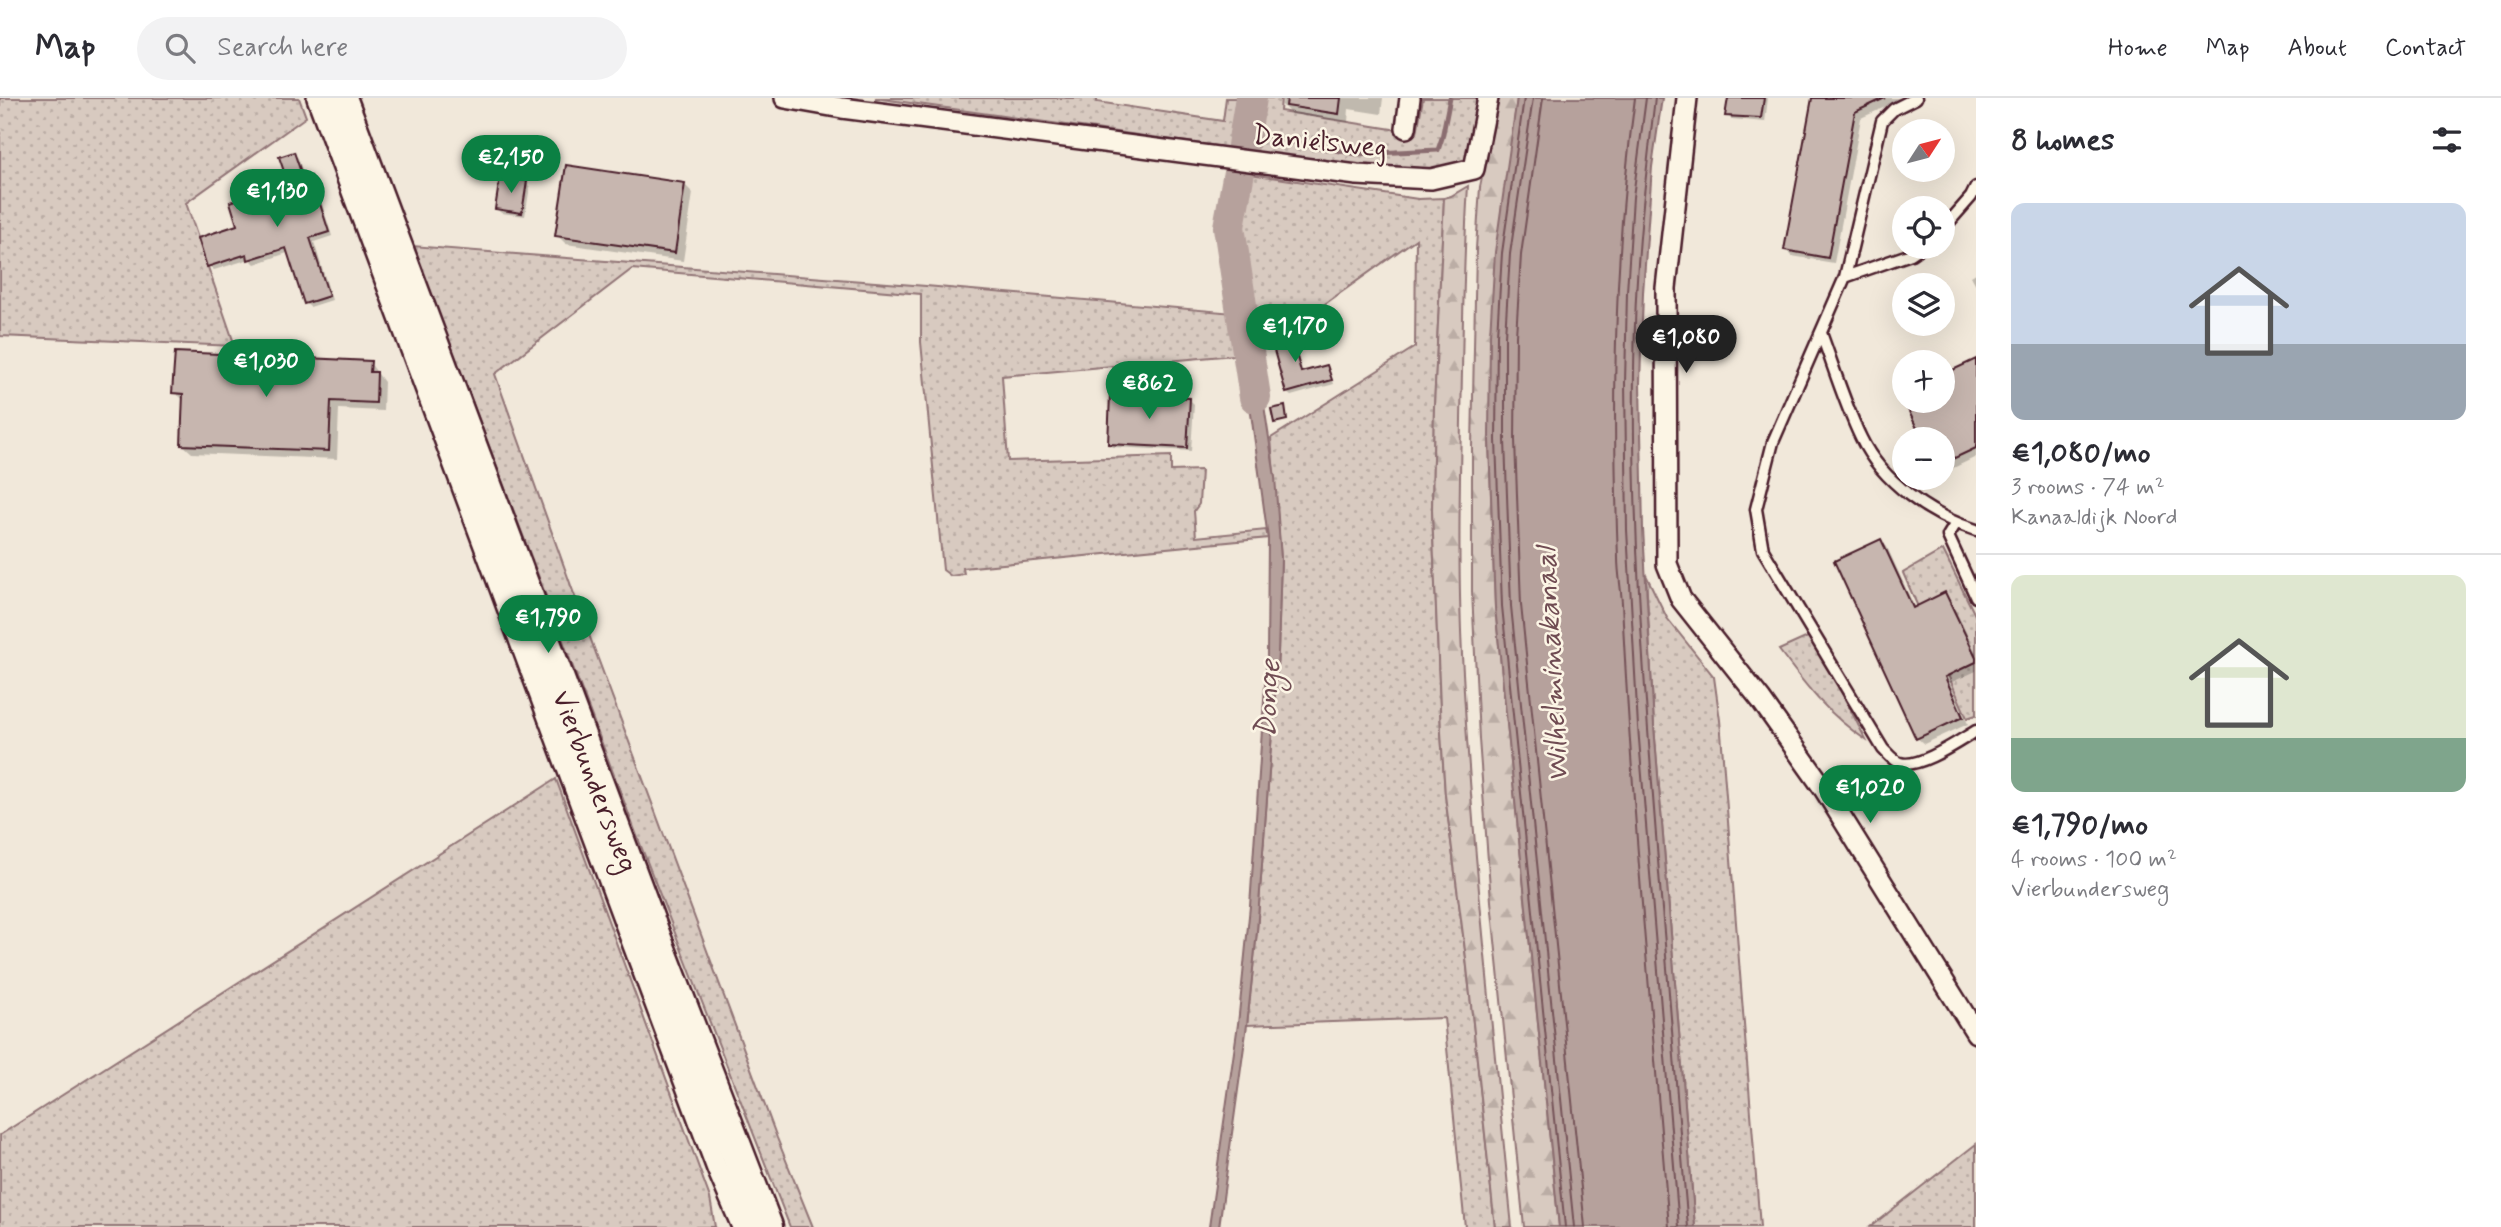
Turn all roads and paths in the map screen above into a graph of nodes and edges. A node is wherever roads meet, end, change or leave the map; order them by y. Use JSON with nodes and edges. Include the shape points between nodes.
{"nodes":[{"id":1,"x":317,"y":98,"type":"edge"},
{"id":2,"x":785,"y":98,"type":"edge"},
{"id":3,"x":1410,"y":98,"type":"edge"},
{"id":4,"x":1488,"y":98,"type":"edge"},
{"id":5,"x":1687,"y":98,"type":"edge"},
{"id":6,"x":1916,"y":98,"type":"edge"},
{"id":7,"x":337,"y":111,"type":"edge"},
{"id":8,"x":1406,"y":128,"type":"dead end"},
{"id":9,"x":1976,"y":187,"type":"edge"},
{"id":10,"x":1955,"y":215,"type":"edge"},
{"id":11,"x":1897,"y":259,"type":"edge"},
{"id":12,"x":1845,"y":277,"type":"junction"},
{"id":13,"x":1821,"y":333,"type":"junction"},
{"id":14,"x":1956,"y":523,"type":"junction"},
{"id":15,"x":1976,"y":530,"type":"edge"},
{"id":16,"x":1976,"y":597,"type":"edge"},
{"id":17,"x":1976,"y":731,"type":"edge"},
{"id":18,"x":1976,"y":1032,"type":"edge"},
{"id":19,"x":729,"y":1165,"type":"junction"},
{"id":20,"x":742,"y":1227,"type":"edge"},
{"id":21,"x":766,"y":1227,"type":"edge"}],
"edges":[{"from":1,"to":7,"type":"street","name":"Vierbundersweg"},
{"from":2,"to":4,"type":"street","name":"Daniëlsweg","via":[[1357,175],[1431,179],[1474,169]]},
{"from":3,"to":8,"type":"street"},
{"from":5,"to":18,"type":"street","via":[[1666,288],[1667,564],[1681,599],[1824,789]]},
{"from":6,"to":12,"type":"lane","via":[[1882,121]]},
{"from":7,"to":19,"type":"main road","name":"Vierbundersweg"},
{"from":9,"to":10,"type":"lane"},
{"from":11,"to":12,"type":"lane"},
{"from":12,"to":13,"type":"lane"},
{"from":13,"to":14,"type":"lane","via":[[1862,440],[1879,465],[1903,489]]},
{"from":13,"to":17,"type":"lane","via":[[1773,442],[1756,509],[1763,551],[1883,749],[1897,762],[1909,765]]},
{"from":14,"to":15,"type":"lane"},
{"from":14,"to":16,"type":"lane","via":[[1948,536]]},
{"from":19,"to":20,"type":"street","name":"Vierbundersweg"},
{"from":19,"to":21,"type":"main road","name":"Vierbundersweg"}]}
